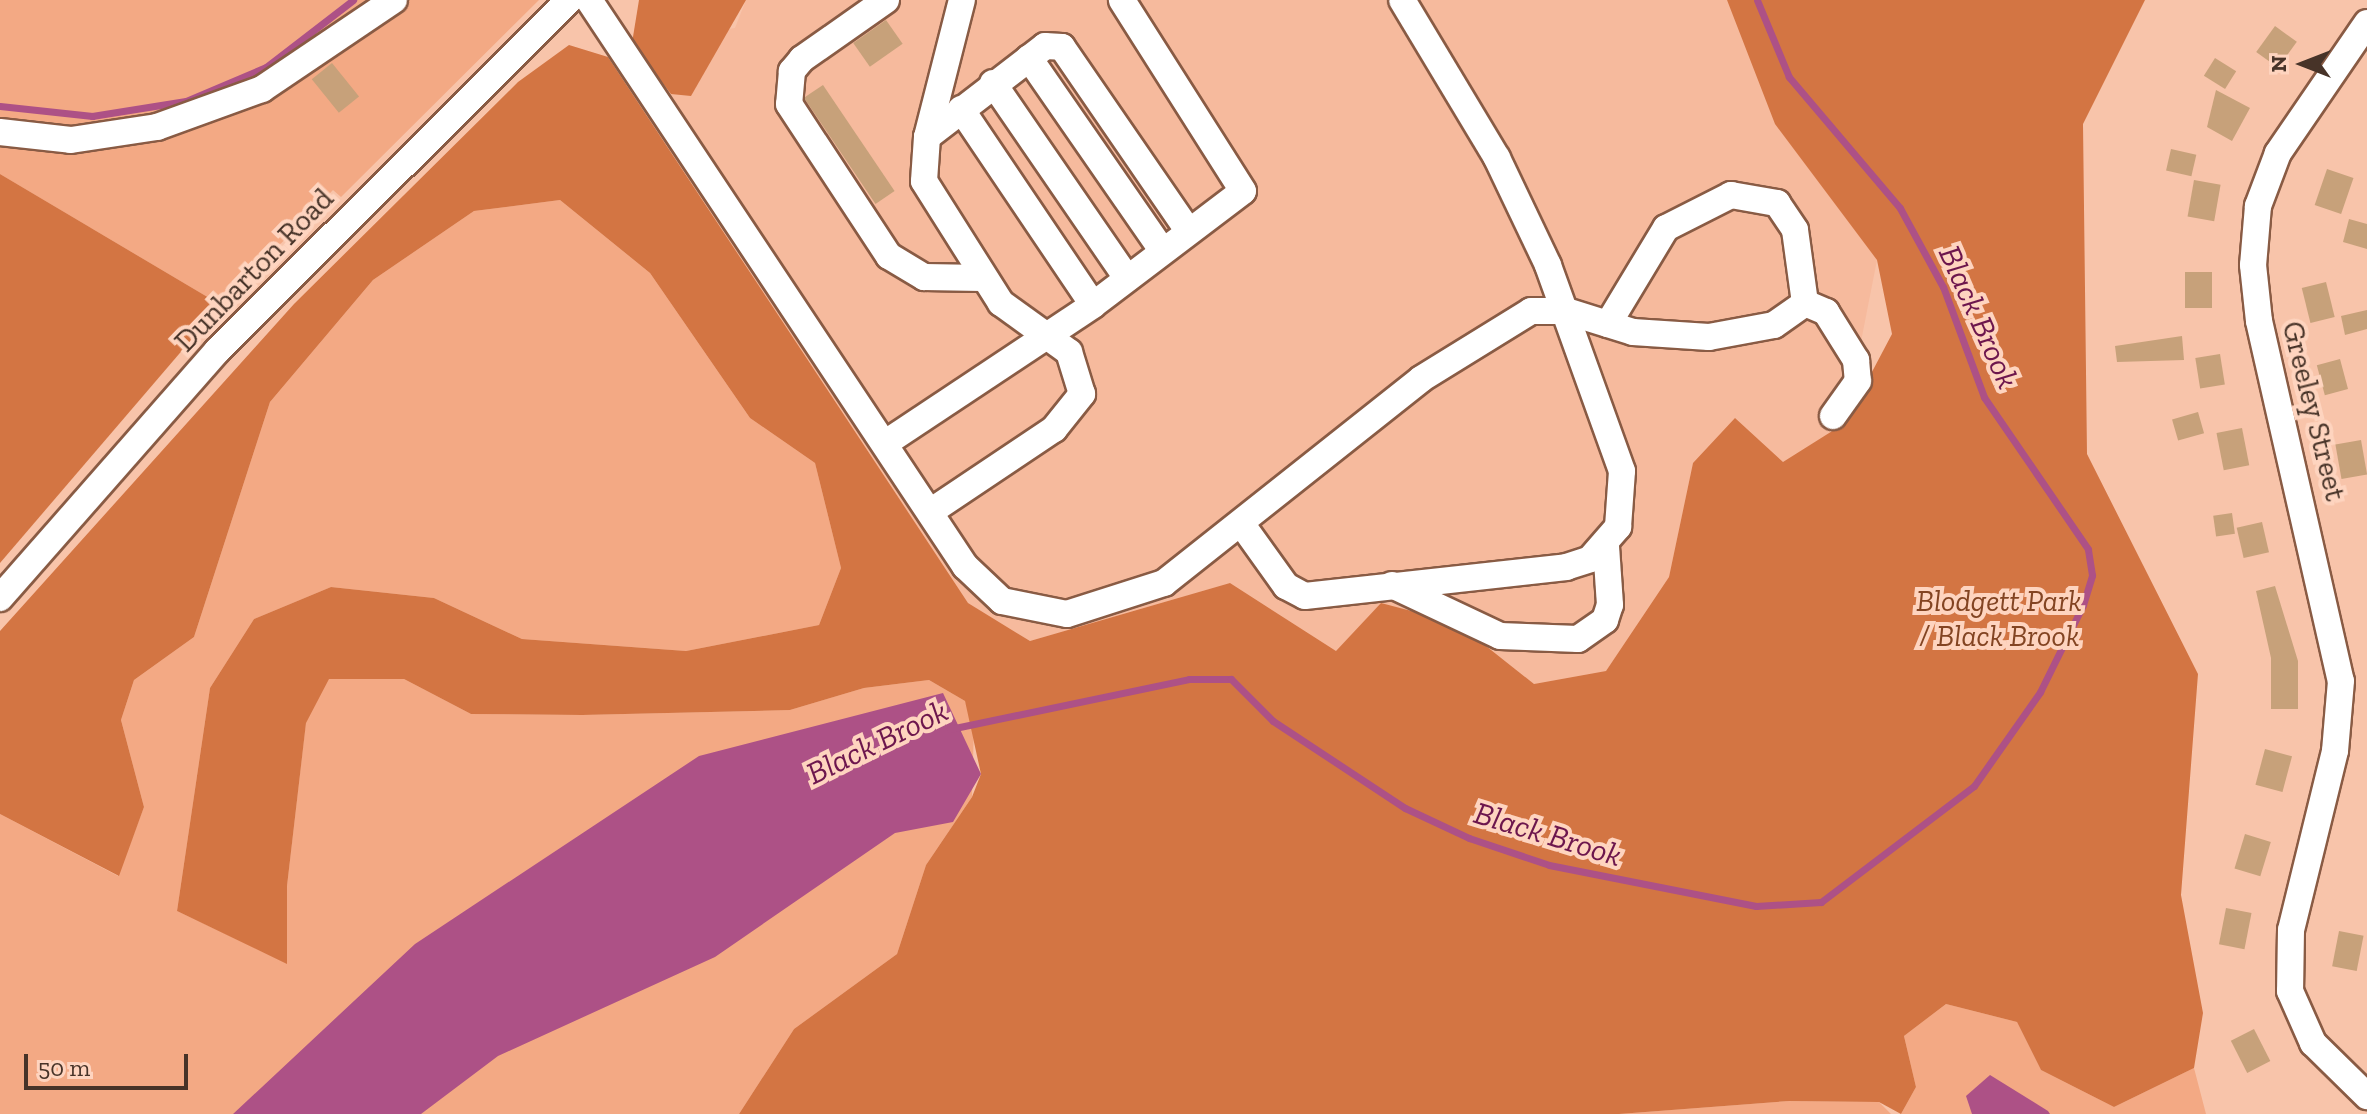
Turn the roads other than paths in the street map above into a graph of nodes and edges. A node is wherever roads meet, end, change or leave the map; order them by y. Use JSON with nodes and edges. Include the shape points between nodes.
{"nodes":[{"id":1,"x":394,"y":0,"type":"edge"},
{"id":2,"x":569,"y":0,"type":"edge"},
{"id":3,"x":589,"y":0,"type":"edge"},
{"id":4,"x":886,"y":0,"type":"edge"},
{"id":5,"x":962,"y":0,"type":"edge"},
{"id":6,"x":1122,"y":0,"type":"edge"},
{"id":7,"x":1402,"y":0,"type":"edge"},
{"id":8,"x":2367,"y":23,"type":"edge"},
{"id":9,"x":1029,"y":58,"type":"junction"},
{"id":10,"x":993,"y":83,"type":"junction"},
{"id":11,"x":961,"y":109,"type":"junction"},
{"id":12,"x":0,"y":132,"type":"edge"},
{"id":13,"x":927,"y":137,"type":"junction"},
{"id":14,"x":1187,"y":229,"type":"junction"},
{"id":15,"x":1162,"y":250,"type":"junction"},
{"id":16,"x":982,"y":278,"type":"junction"},
{"id":17,"x":1127,"y":278,"type":"junction"},
{"id":18,"x":1805,"y":303,"type":"junction"},
{"id":19,"x":1093,"y":305,"type":"junction"},
{"id":20,"x":1566,"y":311,"type":"junction"},
{"id":21,"x":1608,"y":324,"type":"junction"},
{"id":22,"x":1046,"y":337,"type":"junction"},
{"id":23,"x":1833,"y":416,"type":"dead end"},
{"id":24,"x":887,"y":442,"type":"junction"},
{"id":25,"x":933,"y":510,"type":"junction"},
{"id":26,"x":1243,"y":526,"type":"junction"},
{"id":27,"x":1606,"y":546,"type":"junction"},
{"id":28,"x":1392,"y":585,"type":"junction"},
{"id":29,"x":0,"y":598,"type":"edge"},
{"id":30,"x":2367,"y":1096,"type":"edge"}],
"edges":[{"from":1,"to":12,"type":"street","via":[[262,89],[157,127],[71,140]]},
{"from":2,"to":29,"type":"street","name":"Dunbarton Road","via":[[228,340]]},
{"from":3,"to":24,"type":"street"},
{"from":4,"to":16,"type":"street","via":[[802,59],[792,71],[789,104],[889,256],[924,277]]},
{"from":5,"to":13,"type":"street"},
{"from":6,"to":14,"type":"street","via":[[1243,191]]},
{"from":7,"to":20,"type":"street","via":[[1523,206]]},
{"from":8,"to":30,"type":"street","name":"Greeley Street","via":[[2278,153],[2258,206],[2253,265],[2262,336],[2341,681],[2335,751],[2291,930],[2290,991],[2313,1043]]},
{"from":9,"to":10,"type":"street"},
{"from":9,"to":14,"type":"street","via":[[1045,46],[1062,47]]},
{"from":9,"to":15,"type":"street"},
{"from":10,"to":11,"type":"street"},
{"from":10,"to":17,"type":"street"},
{"from":11,"to":13,"type":"street"},
{"from":11,"to":19,"type":"street"},
{"from":13,"to":16,"type":"street","via":[[924,181]]},
{"from":14,"to":15,"type":"street"},
{"from":15,"to":17,"type":"street"},
{"from":16,"to":22,"type":"street","via":[[1011,314]]},
{"from":17,"to":19,"type":"street"},
{"from":18,"to":21,"type":"street","via":[[1774,325],[1744,334],[1672,337]]},
{"from":18,"to":21,"type":"street","via":[[1795,230],[1777,203],[1731,195],[1666,228]]},
{"from":18,"to":23,"type":"street","via":[[1826,312],[1856,360],[1858,381]]},
{"from":19,"to":22,"type":"street"},
{"from":20,"to":21,"type":"street"},
{"from":20,"to":26,"type":"street","via":[[1531,311],[1460,352],[1352,431]]},
{"from":20,"to":27,"type":"street","via":[[1622,471],[1624,505]]},
{"from":22,"to":24,"type":"street"},
{"from":22,"to":25,"type":"street","via":[[1080,371],[1082,394],[1072,414]]},
{"from":24,"to":25,"type":"street"},
{"from":25,"to":26,"type":"street","via":[[988,591],[1034,611],[1067,614],[1164,583]]},
{"from":26,"to":28,"type":"street","via":[[1286,586],[1305,596]]},
{"from":27,"to":28,"type":"street","via":[[1566,567]]},
{"from":27,"to":28,"type":"street","via":[[1610,605],[1605,620],[1578,639],[1500,636]]}]}
